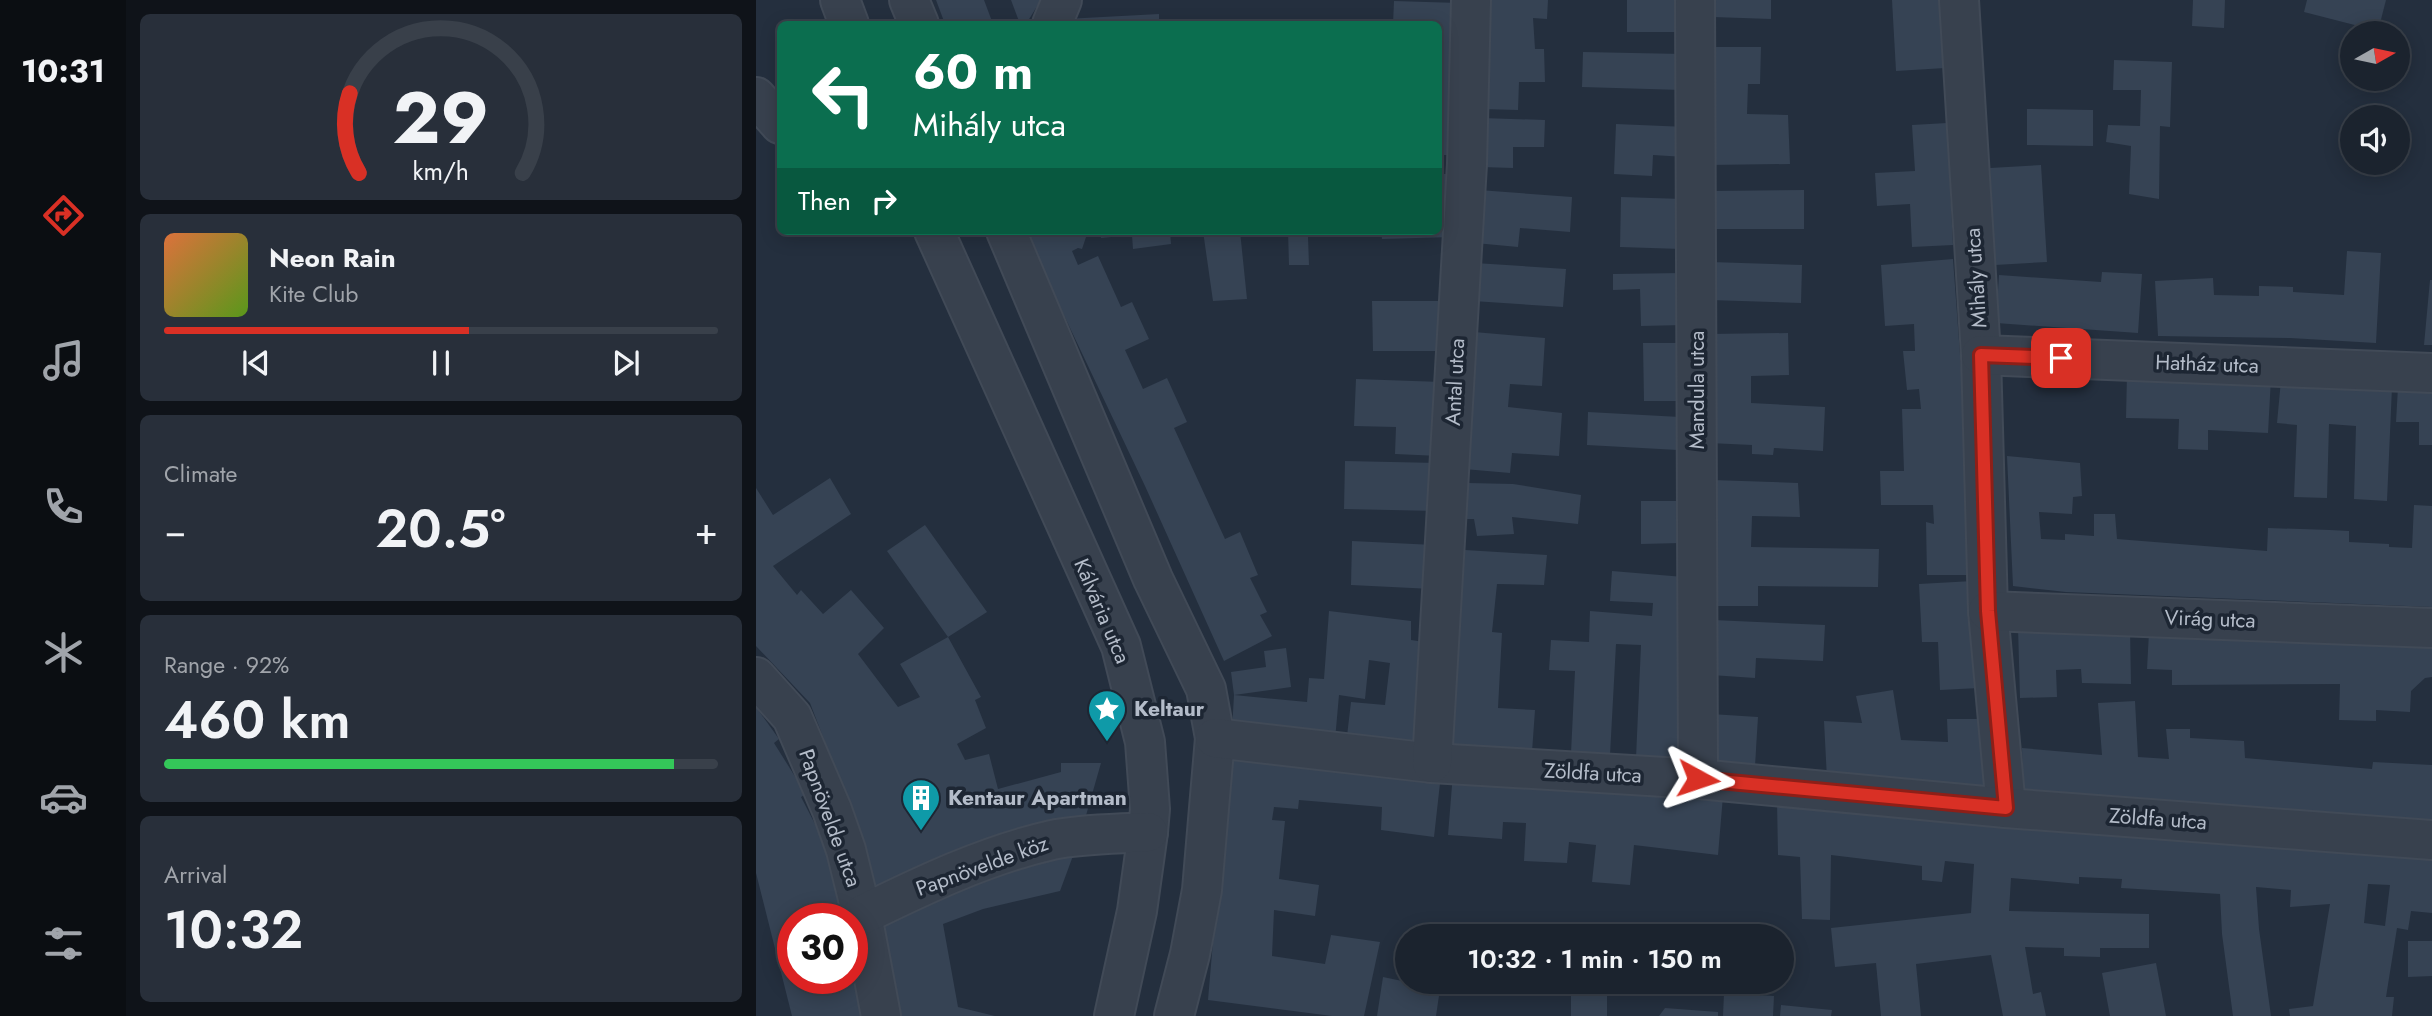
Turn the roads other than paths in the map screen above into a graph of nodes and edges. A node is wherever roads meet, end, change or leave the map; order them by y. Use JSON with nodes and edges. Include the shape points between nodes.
{"nodes":[{"id":1,"x":840,"y":0,"type":"edge"},
{"id":2,"x":909,"y":0,"type":"edge"},
{"id":3,"x":1062,"y":0,"type":"edge"},
{"id":4,"x":1471,"y":0,"type":"edge"},
{"id":5,"x":1695,"y":0,"type":"edge"},
{"id":6,"x":1959,"y":0,"type":"edge"},
{"id":7,"x":848,"y":21,"type":"edge"},
{"id":8,"x":918,"y":21,"type":"edge"},
{"id":9,"x":1053,"y":21,"type":"edge"},
{"id":10,"x":756,"y":97,"type":"edge"},
{"id":11,"x":777,"y":121,"type":"edge"},
{"id":12,"x":1453,"y":165,"type":"edge"},
{"id":13,"x":936,"y":235,"type":"edge"},
{"id":14,"x":1008,"y":235,"type":"edge"},
{"id":15,"x":1981,"y":355,"type":"junction"},
{"id":16,"x":2432,"y":373,"type":"edge"},
{"id":17,"x":1988,"y":611,"type":"junction"},
{"id":18,"x":2432,"y":628,"type":"edge"},
{"id":19,"x":756,"y":677,"type":"edge"},
{"id":20,"x":1215,"y":738,"type":"junction"},
{"id":21,"x":1432,"y":763,"type":"junction"},
{"id":22,"x":1698,"y":779,"type":"junction"},
{"id":23,"x":2006,"y":808,"type":"junction"},
{"id":24,"x":1148,"y":832,"type":"junction"},
{"id":25,"x":2432,"y":840,"type":"edge"},
{"id":26,"x":859,"y":903,"type":"edge"},
{"id":27,"x":868,"y":912,"type":"edge"},
{"id":28,"x":868,"y":947,"type":"edge"},
{"id":29,"x":881,"y":1016,"type":"edge"},
{"id":30,"x":1114,"y":1016,"type":"edge"},
{"id":31,"x":1174,"y":1016,"type":"edge"}],
"edges":[{"from":1,"to":7,"type":"street"},
{"from":2,"to":8,"type":"street"},
{"from":3,"to":9,"type":"street"},
{"from":4,"to":12,"type":"street","name":"Antal utca"},
{"from":5,"to":22,"type":"street","name":"Mandula utca"},
{"from":6,"to":15,"type":"street","name":"Mihály utca"},
{"from":10,"to":11,"type":"street"},
{"from":12,"to":21,"type":"street","name":"Antal utca"},
{"from":13,"to":24,"type":"street","name":"Kálvária utca","via":[[1121,646],[1145,743]]},
{"from":14,"to":20,"type":"street","via":[[1153,579],[1206,689]]},
{"from":15,"to":16,"type":"street","name":"Hatház utca"},
{"from":15,"to":17,"type":"street","name":"Mihály utca"},
{"from":17,"to":18,"type":"street","name":"Virág utca"},
{"from":17,"to":23,"type":"street","name":"Mihály utca"},
{"from":19,"to":26,"type":"street","name":"Papnövelde utca","via":[[792,716],[846,850]]},
{"from":20,"to":21,"type":"street","name":"Zöldfa utca"},
{"from":20,"to":31,"type":"street","via":[[1202,890]]},
{"from":21,"to":22,"type":"street","name":"Zöldfa utca"},
{"from":22,"to":23,"type":"street","name":"Zöldfa utca"},
{"from":23,"to":25,"type":"street","name":"Zöldfa utca"},
{"from":24,"to":27,"type":"street","name":"Papnövelde köz","via":[[1053,839],[980,862]]},
{"from":24,"to":30,"type":"street","name":"Kálvária utca","via":[[1137,911]]},
{"from":28,"to":29,"type":"street","name":"Papnövelde utca"}]}
